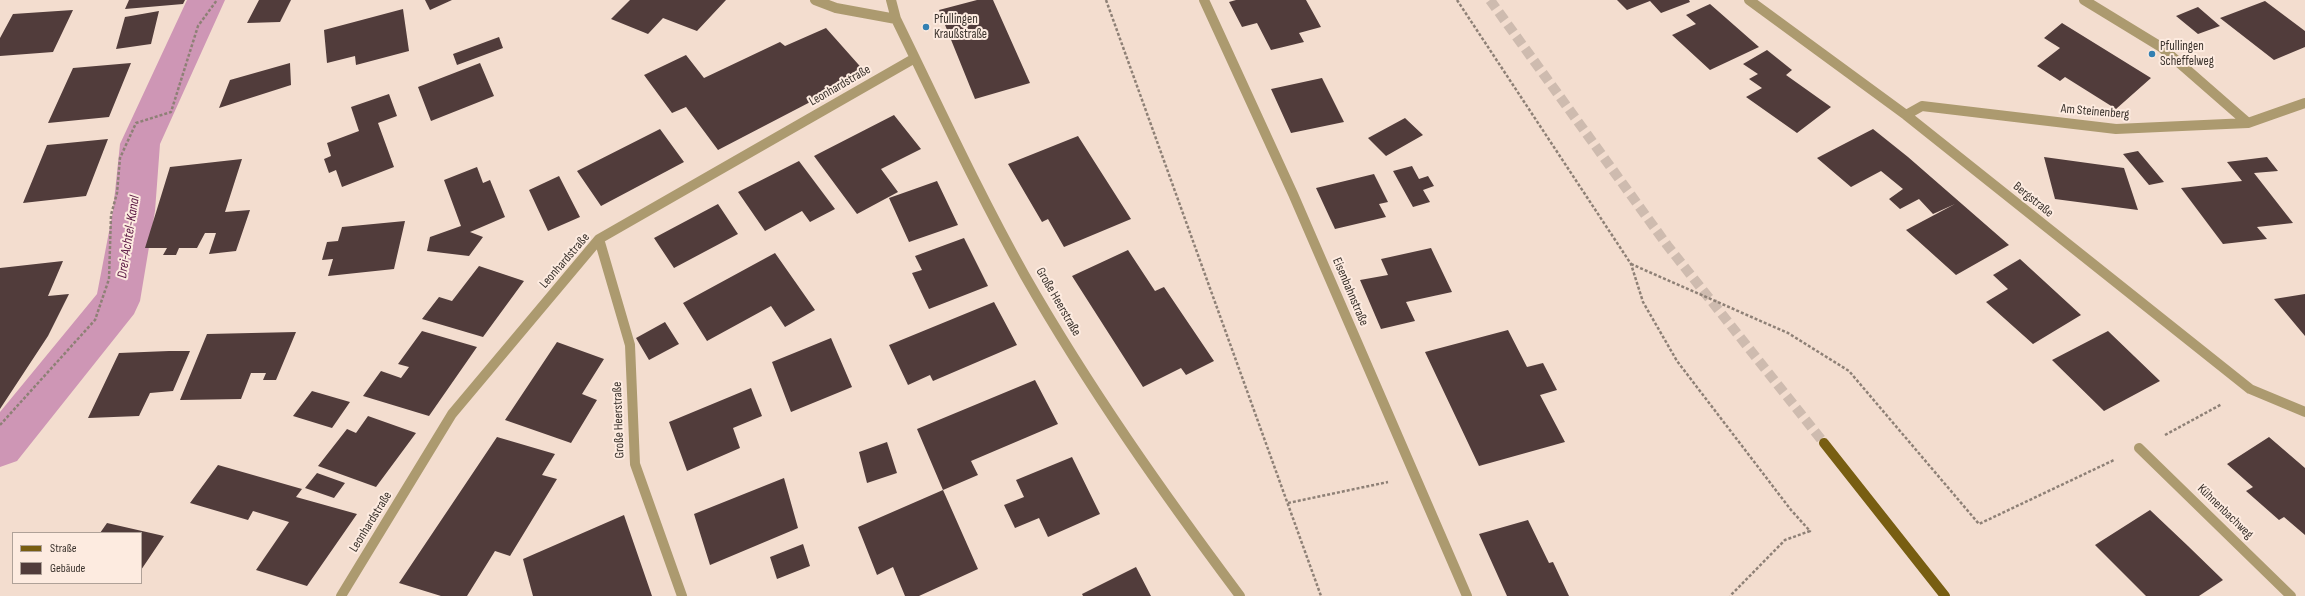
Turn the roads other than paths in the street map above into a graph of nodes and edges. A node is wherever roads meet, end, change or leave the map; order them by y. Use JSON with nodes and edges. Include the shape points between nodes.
{"nodes":[{"id":1,"x":815,"y":0,"type":"edge"},
{"id":2,"x":891,"y":0,"type":"edge"},
{"id":3,"x":1204,"y":0,"type":"edge"},
{"id":4,"x":1749,"y":0,"type":"edge"},
{"id":5,"x":2084,"y":0,"type":"edge"},
{"id":6,"x":896,"y":19,"type":"junction"},
{"id":7,"x":915,"y":58,"type":"junction"},
{"id":8,"x":2305,"y":103,"type":"edge"},
{"id":9,"x":1906,"y":115,"type":"junction"},
{"id":10,"x":2248,"y":122,"type":"junction"},
{"id":11,"x":599,"y":239,"type":"junction"},
{"id":12,"x":2305,"y":412,"type":"edge"},
{"id":13,"x":1824,"y":443,"type":"tunnel mouth"},
{"id":14,"x":2139,"y":448,"type":"dead end"},
{"id":15,"x":340,"y":596,"type":"edge"},
{"id":16,"x":682,"y":596,"type":"edge"},
{"id":17,"x":1240,"y":596,"type":"edge"},
{"id":18,"x":1467,"y":596,"type":"edge"},
{"id":19,"x":1945,"y":596,"type":"edge"},
{"id":20,"x":2291,"y":596,"type":"edge"}],
"edges":[{"from":1,"to":6,"type":"street","via":[[836,8]]},
{"from":2,"to":6,"type":"street","name":"Große Heerstraße"},
{"from":3,"to":18,"type":"street","name":"Eisenbahnstraße","via":[[1293,194]]},
{"from":4,"to":9,"type":"street","name":"Bergstraße"},
{"from":5,"to":10,"type":"street","via":[[2161,47]]},
{"from":6,"to":7,"type":"street","name":"Große Heerstraße"},
{"from":7,"to":11,"type":"street","name":"Leonhardstraße"},
{"from":7,"to":17,"type":"street","name":"Große Heerstraße","via":[[999,229],[1056,329],[1188,528]]},
{"from":8,"to":10,"type":"street","name":"Am Steinenberg"},
{"from":9,"to":10,"type":"street","name":"Am Steinenberg","via":[[1922,106],[2116,129]]},
{"from":9,"to":12,"type":"street","name":"Bergstraße","via":[[2250,389]]},
{"from":11,"to":15,"type":"street","name":"Leonhardstraße","via":[[452,414]]},
{"from":11,"to":16,"type":"street","name":"Große Heerstraße","via":[[630,345],[634,464]]},
{"from":13,"to":19,"type":"main road"},
{"from":14,"to":20,"type":"street","name":"Kühnenbachweg"}]}
